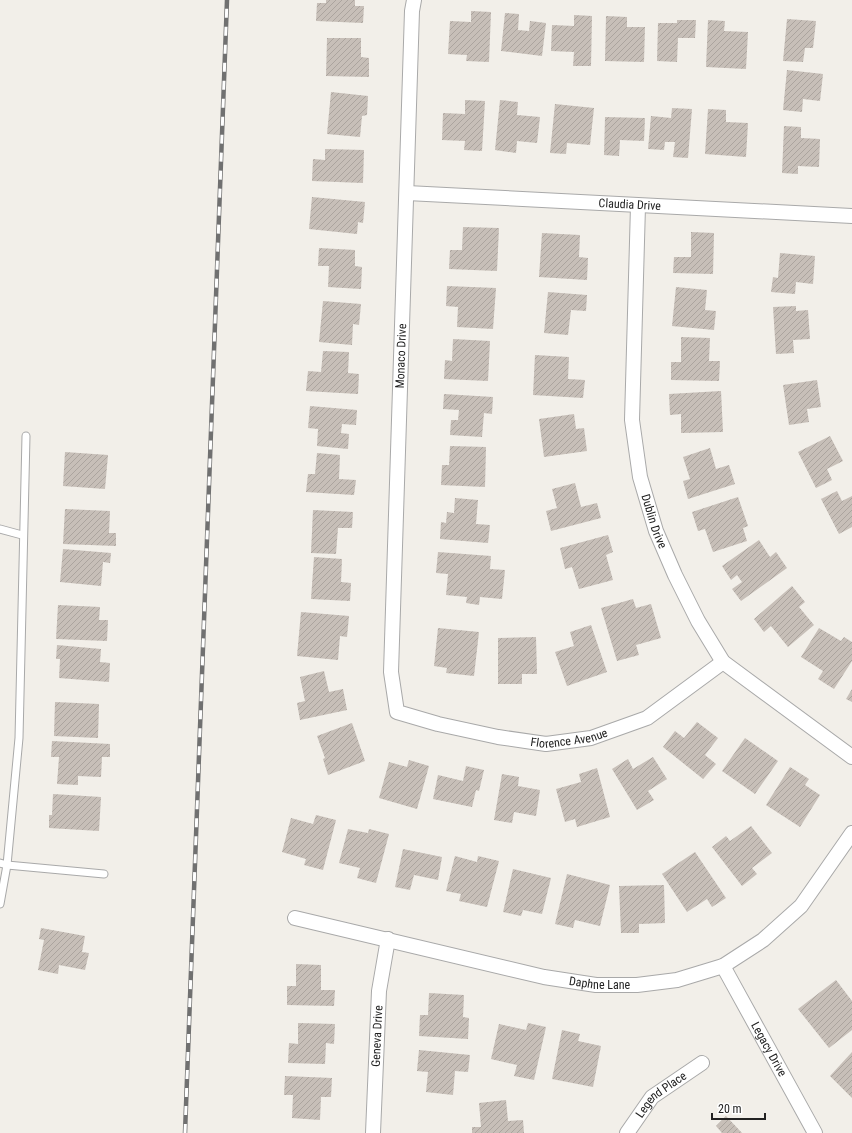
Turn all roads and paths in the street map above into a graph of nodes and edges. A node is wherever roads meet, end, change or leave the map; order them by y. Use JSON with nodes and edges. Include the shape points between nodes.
{"nodes":[{"id":1,"x":414,"y":0,"type":"edge"},
{"id":2,"x":407,"y":193,"type":"junction"},
{"id":3,"x":638,"y":206,"type":"junction"},
{"id":4,"x":852,"y":216,"type":"edge"},
{"id":5,"x":26,"y":436,"type":"dead end"},
{"id":6,"x":0,"y":529,"type":"edge"},
{"id":7,"x":22,"y":535,"type":"junction"},
{"id":8,"x":724,"y":662,"type":"junction"},
{"id":9,"x":397,"y":712,"type":"joint"},
{"id":10,"x":852,"y":757,"type":"edge"},
{"id":11,"x":852,"y":833,"type":"edge"},
{"id":12,"x":4,"y":864,"type":"edge"},
{"id":13,"x":104,"y":874,"type":"dead end"},
{"id":14,"x":0,"y":904,"type":"edge"},
{"id":15,"x":295,"y":918,"type":"dead end"},
{"id":16,"x":388,"y":939,"type":"junction"},
{"id":17,"x":723,"y":966,"type":"junction"},
{"id":18,"x":702,"y":1063,"type":"dead end"},
{"id":19,"x":373,"y":1133,"type":"edge"},
{"id":20,"x":627,"y":1133,"type":"edge"},
{"id":21,"x":815,"y":1133,"type":"edge"}],
"edges":[{"from":1,"to":2,"type":"street","name":"Monaco Drive"},
{"from":2,"to":3,"type":"street","name":"Claudia Drive"},
{"from":2,"to":9,"type":"street","name":"Monaco Drive","via":[[391,672]]},
{"from":3,"to":4,"type":"street","name":"Claudia Drive"},
{"from":3,"to":8,"type":"street","name":"Dublin Drive","via":[[632,420],[640,477],[656,530],[675,575],[698,621]]},
{"from":5,"to":7,"type":"lane"},
{"from":6,"to":7,"type":"lane"},
{"from":7,"to":12,"type":"lane","via":[[18,738]]},
{"from":8,"to":9,"type":"street","name":"Florence Avenue","via":[[647,718],[591,738],[546,744],[498,737]]},
{"from":8,"to":10,"type":"street","name":"Dublin Drive"},
{"from":11,"to":17,"type":"street","name":"Daphne Lane","via":[[800,906],[763,940]]},
{"from":12,"to":13,"type":"lane"},
{"from":12,"to":14,"type":"lane"},
{"from":15,"to":16,"type":"street","name":"Daphne Lane"},
{"from":16,"to":17,"type":"street","name":"Daphne Lane","via":[[544,977],[596,985],[637,985],[677,980]]},
{"from":16,"to":19,"type":"street","name":"Geneva Drive","via":[[379,991]]},
{"from":17,"to":21,"type":"street","name":"Legacy Drive"},
{"from":18,"to":20,"type":"street","name":"Legend Place","via":[[652,1097]]}]}
